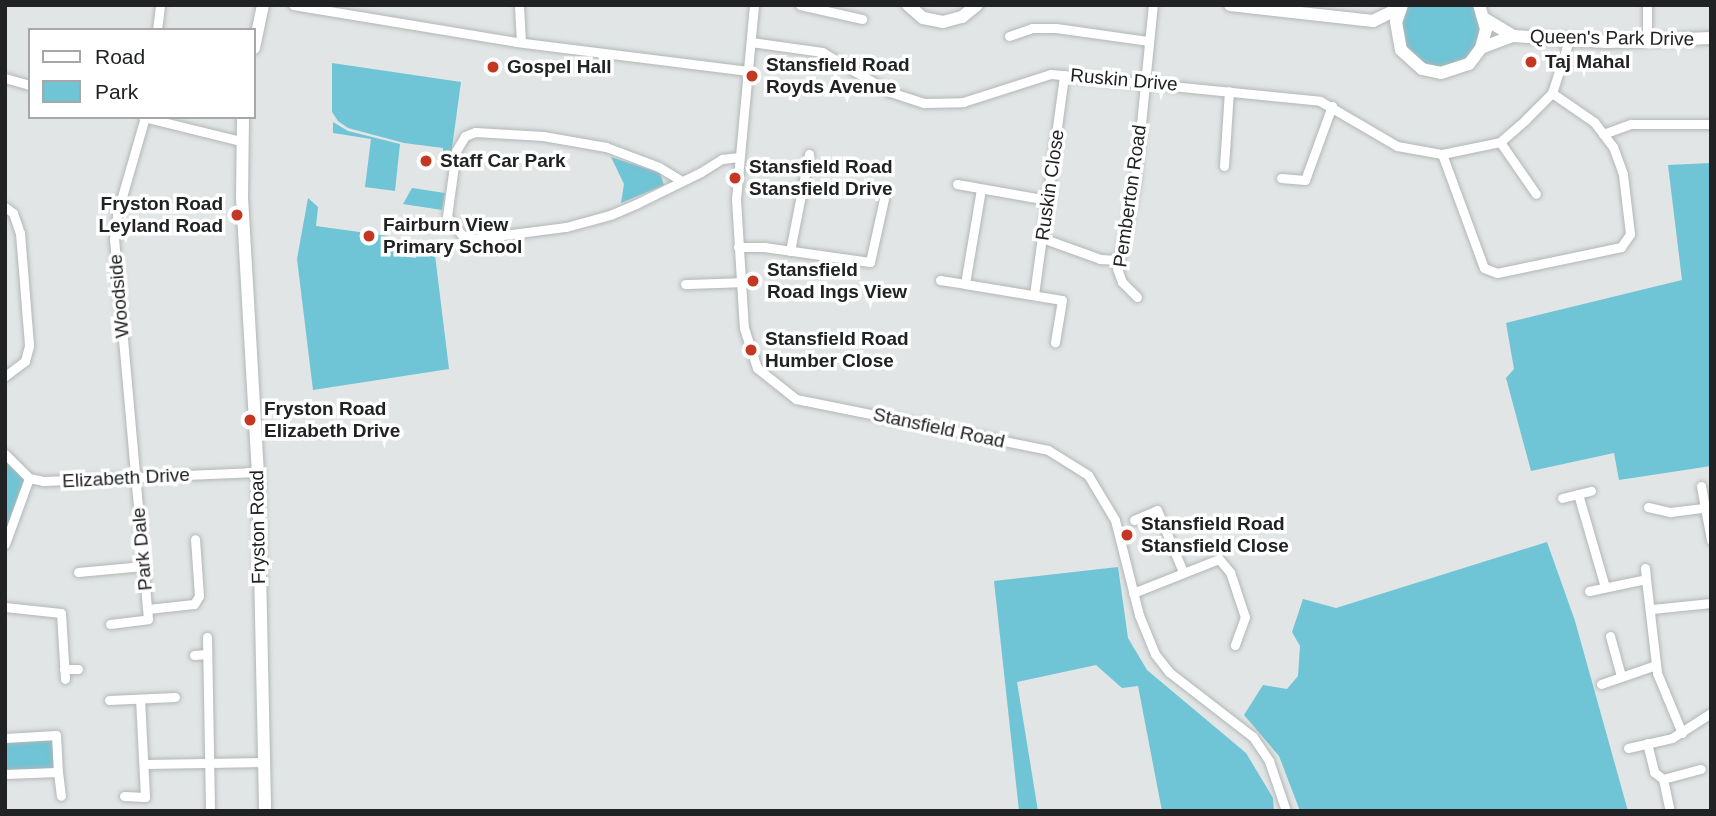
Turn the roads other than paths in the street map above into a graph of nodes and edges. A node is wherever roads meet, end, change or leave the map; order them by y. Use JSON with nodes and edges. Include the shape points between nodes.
{"nodes":[{"id":1,"x":160,"y":5,"type":"edge"},
{"id":2,"x":263,"y":5,"type":"edge"},
{"id":3,"x":293,"y":5,"type":"edge"},
{"id":4,"x":519,"y":5,"type":"edge"},
{"id":5,"x":754,"y":5,"type":"edge"},
{"id":6,"x":800,"y":5,"type":"edge"},
{"id":7,"x":908,"y":5,"type":"edge"},
{"id":8,"x":977,"y":5,"type":"edge"},
{"id":9,"x":1153,"y":5,"type":"edge"},
{"id":10,"x":1479,"y":5,"type":"edge"},
{"id":11,"x":1647,"y":5,"type":"edge"},
{"id":12,"x":1236,"y":6,"type":"edge"},
{"id":13,"x":1401,"y":7,"type":"edge"},
{"id":14,"x":862,"y":19,"type":"dead end"},
{"id":15,"x":1485,"y":19,"type":"junction"},
{"id":16,"x":1373,"y":21,"type":"junction"},
{"id":17,"x":157,"y":28,"type":"edge"},
{"id":18,"x":1009,"y":36,"type":"dead end"},
{"id":19,"x":1396,"y":36,"type":"junction"},
{"id":20,"x":1513,"y":36,"type":"junction"},
{"id":21,"x":256,"y":38,"type":"edge"},
{"id":22,"x":1711,"y":38,"type":"edge"},
{"id":23,"x":1569,"y":40,"type":"junction"},
{"id":24,"x":1149,"y":41,"type":"junction"},
{"id":25,"x":1647,"y":41,"type":"junction"},
{"id":26,"x":521,"y":42,"type":"junction"},
{"id":27,"x":751,"y":42,"type":"junction"},
{"id":28,"x":1482,"y":48,"type":"junction"},
{"id":29,"x":748,"y":71,"type":"junction"},
{"id":30,"x":1064,"y":75,"type":"junction"},
{"id":31,"x":5,"y":78,"type":"edge"},
{"id":32,"x":1144,"y":82,"type":"junction"},
{"id":33,"x":28,"y":84,"type":"edge"},
{"id":34,"x":1229,"y":90,"type":"junction"},
{"id":35,"x":1552,"y":93,"type":"junction"},
{"id":36,"x":1332,"y":106,"type":"junction"},
{"id":37,"x":144,"y":119,"type":"edge"},
{"id":38,"x":153,"y":119,"type":"edge"},
{"id":39,"x":243,"y":119,"type":"edge"},
{"id":40,"x":1711,"y":124,"type":"edge"},
{"id":41,"x":1603,"y":134,"type":"junction"},
{"id":42,"x":241,"y":141,"type":"junction"},
{"id":43,"x":1500,"y":142,"type":"junction"},
{"id":44,"x":809,"y":154,"type":"dead end"},
{"id":45,"x":1442,"y":154,"type":"junction"},
{"id":46,"x":739,"y":157,"type":"junction"},
{"id":47,"x":1224,"y":166,"type":"dead end"},
{"id":48,"x":1281,"y":178,"type":"dead end"},
{"id":49,"x":682,"y":181,"type":"junction"},
{"id":50,"x":957,"y":184,"type":"dead end"},
{"id":51,"x":981,"y":189,"type":"junction"},
{"id":52,"x":1535,"y":194,"type":"dead end"},
{"id":53,"x":884,"y":199,"type":"dead end"},
{"id":54,"x":1048,"y":200,"type":"junction"},
{"id":55,"x":5,"y":207,"type":"edge"},
{"id":56,"x":1042,"y":238,"type":"junction"},
{"id":57,"x":738,"y":247,"type":"junction"},
{"id":58,"x":790,"y":251,"type":"junction"},
{"id":59,"x":1118,"y":260,"type":"junction"},
{"id":60,"x":940,"y":280,"type":"dead end"},
{"id":61,"x":741,"y":282,"type":"junction"},
{"id":62,"x":685,"y":284,"type":"dead end"},
{"id":63,"x":965,"y":284,"type":"junction"},
{"id":64,"x":1034,"y":295,"type":"junction"},
{"id":65,"x":1137,"y":297,"type":"dead end"},
{"id":66,"x":1055,"y":342,"type":"dead end"},
{"id":67,"x":5,"y":376,"type":"edge"},
{"id":68,"x":5,"y":454,"type":"edge"},
{"id":69,"x":258,"y":472,"type":"junction"},
{"id":70,"x":29,"y":478,"type":"junction"},
{"id":71,"x":136,"y":478,"type":"junction"},
{"id":72,"x":1701,"y":486,"type":"dead end"},
{"id":73,"x":1591,"y":491,"type":"dead end"},
{"id":74,"x":1577,"y":494,"type":"junction"},
{"id":75,"x":1562,"y":498,"type":"dead end"},
{"id":76,"x":1648,"y":507,"type":"dead end"},
{"id":77,"x":1704,"y":509,"type":"junction"},
{"id":78,"x":1134,"y":520,"type":"dead end"},
{"id":79,"x":195,"y":539,"type":"dead end"},
{"id":80,"x":1711,"y":540,"type":"edge"},
{"id":81,"x":5,"y":544,"type":"edge"},
{"id":82,"x":143,"y":566,"type":"junction"},
{"id":83,"x":1645,"y":568,"type":"dead end"},
{"id":84,"x":78,"y":572,"type":"dead end"},
{"id":85,"x":1183,"y":572,"type":"junction"},
{"id":86,"x":1646,"y":579,"type":"junction"},
{"id":87,"x":1605,"y":587,"type":"junction"},
{"id":88,"x":1589,"y":591,"type":"dead end"},
{"id":89,"x":1133,"y":593,"type":"junction"},
{"id":90,"x":1711,"y":603,"type":"edge"},
{"id":91,"x":5,"y":607,"type":"edge"},
{"id":92,"x":1652,"y":609,"type":"junction"},
{"id":93,"x":148,"y":614,"type":"junction"},
{"id":94,"x":110,"y":624,"type":"dead end"},
{"id":95,"x":1610,"y":635,"type":"dead end"},
{"id":96,"x":207,"y":636,"type":"dead end"},
{"id":97,"x":1235,"y":645,"type":"dead end"},
{"id":98,"x":207,"y":654,"type":"junction"},
{"id":99,"x":194,"y":655,"type":"dead end"},
{"id":100,"x":1656,"y":665,"type":"junction"},
{"id":101,"x":78,"y":669,"type":"dead end"},
{"id":102,"x":1621,"y":676,"type":"junction"},
{"id":103,"x":1601,"y":684,"type":"dead end"},
{"id":104,"x":175,"y":697,"type":"dead end"},
{"id":105,"x":109,"y":699,"type":"dead end"},
{"id":106,"x":140,"y":699,"type":"junction"},
{"id":107,"x":1711,"y":713,"type":"edge"},
{"id":108,"x":1682,"y":733,"type":"junction"},
{"id":109,"x":5,"y":738,"type":"edge"},
{"id":110,"x":1647,"y":743,"type":"junction"},
{"id":111,"x":1628,"y":748,"type":"dead end"},
{"id":112,"x":265,"y":762,"type":"junction"},
{"id":113,"x":209,"y":763,"type":"junction"},
{"id":114,"x":146,"y":764,"type":"junction"},
{"id":115,"x":1701,"y":769,"type":"dead end"},
{"id":116,"x":58,"y":772,"type":"junction"},
{"id":117,"x":5,"y":774,"type":"edge"},
{"id":118,"x":1663,"y":779,"type":"junction"},
{"id":119,"x":61,"y":796,"type":"dead end"},
{"id":120,"x":124,"y":796,"type":"dead end"},
{"id":121,"x":210,"y":811,"type":"edge"},
{"id":122,"x":265,"y":811,"type":"edge"},
{"id":123,"x":1286,"y":811,"type":"edge"},
{"id":124,"x":1670,"y":811,"type":"edge"}],
"edges":[{"from":1,"to":17,"type":"street"},
{"from":2,"to":21,"type":"street"},
{"from":3,"to":26,"type":"street"},
{"from":4,"to":26,"type":"street"},
{"from":5,"to":27,"type":"street","name":"Stansfield Road"},
{"from":6,"to":14,"type":"street"},
{"from":7,"to":8,"type":"street","via":[[923,18],[943,22],[962,17]]},
{"from":9,"to":24,"type":"street","name":"Pemberton Road"},
{"from":10,"to":15,"type":"street"},
{"from":11,"to":25,"type":"street"},
{"from":12,"to":16,"type":"street","name":"Queen's Park Drive"},
{"from":13,"to":16,"type":"street"},
{"from":13,"to":19,"type":"street"},
{"from":15,"to":20,"type":"street","name":"Queen's Park Drive"},
{"from":15,"to":28,"type":"street"},
{"from":16,"to":19,"type":"street","name":"Queen's Park Drive"},
{"from":18,"to":24,"type":"street","via":[[1032,28],[1056,28]]},
{"from":19,"to":28,"type":"street","name":"Queen's Park Drive","via":[[1410,61],[1431,72],[1461,69]]},
{"from":20,"to":23,"type":"street","name":"Queen's Park Drive"},
{"from":20,"to":28,"type":"street","name":"Queen's Park Drive"},
{"from":22,"to":25,"type":"street","name":"Queen's Park Drive"},
{"from":23,"to":25,"type":"street","name":"Queen's Park Drive"},
{"from":23,"to":35,"type":"street"},
{"from":24,"to":32,"type":"street","name":"Pemberton Road"},
{"from":26,"to":29,"type":"street"},
{"from":27,"to":29,"type":"street","name":"Stansfield Road"},
{"from":27,"to":30,"type":"street","name":"Ruskin Drive","via":[[822,51],[890,93],[924,103],[963,102],[1034,76]]},
{"from":29,"to":46,"type":"street","name":"Stansfield Road"},
{"from":30,"to":32,"type":"street","name":"Ruskin Drive"},
{"from":30,"to":54,"type":"street","name":"Ruskin Close"},
{"from":31,"to":33,"type":"street"},
{"from":32,"to":34,"type":"street","name":"Ruskin Drive"},
{"from":32,"to":59,"type":"street","name":"Pemberton Road","via":[[1135,184]]},
{"from":34,"to":36,"type":"street","name":"Ruskin Drive"},
{"from":34,"to":47,"type":"street"},
{"from":35,"to":41,"type":"street","via":[[1594,121]]},
{"from":35,"to":43,"type":"street"},
{"from":36,"to":45,"type":"street","name":"Ruskin Drive","via":[[1397,146]]},
{"from":36,"to":48,"type":"street","via":[[1305,180]]},
{"from":37,"to":71,"type":"street","name":"Woodside","via":[[115,227]]},
{"from":38,"to":42,"type":"street"},
{"from":39,"to":42,"type":"street","name":"Fryston Road"},
{"from":40,"to":41,"type":"street","via":[[1631,124]]},
{"from":41,"to":45,"type":"street","via":[[1623,174],[1630,233],[1621,247],[1497,273],[1484,268]]},
{"from":42,"to":69,"type":"street","name":"Fryston Road"},
{"from":43,"to":45,"type":"street","name":"Ruskin Drive"},
{"from":43,"to":52,"type":"street"},
{"from":44,"to":58,"type":"street"},
{"from":46,"to":49,"type":"street","via":[[722,159]]},
{"from":46,"to":57,"type":"street","name":"Stansfield Road"},
{"from":49,"to":49,"type":"street","via":[[606,147],[543,136],[475,132],[465,136],[456,151],[447,217],[462,235],[472,239],[511,236],[605,217]]},
{"from":50,"to":51,"type":"street"},
{"from":51,"to":54,"type":"street"},
{"from":51,"to":63,"type":"street"},
{"from":53,"to":58,"type":"street","via":[[870,262]]},
{"from":54,"to":56,"type":"street","name":"Ruskin Close"},
{"from":55,"to":67,"type":"street","via":[[13,213],[20,233],[29,346],[25,361]]},
{"from":56,"to":59,"type":"street","via":[[1100,259]]},
{"from":56,"to":64,"type":"street","name":"Ruskin Close"},
{"from":57,"to":58,"type":"street"},
{"from":57,"to":61,"type":"street","name":"Stansfield Road"},
{"from":59,"to":65,"type":"street","name":"Pemberton Road","via":[[1122,282]]},
{"from":60,"to":63,"type":"street"},
{"from":61,"to":62,"type":"street"},
{"from":61,"to":89,"type":"street","name":"Stansfield Road","via":[[750,355],[781,391],[812,403],[1048,450],[1088,475],[1115,520]]},
{"from":63,"to":64,"type":"street"},
{"from":64,"to":66,"type":"street","via":[[1062,300]]},
{"from":68,"to":70,"type":"street"},
{"from":69,"to":71,"type":"street","name":"Elizabeth Drive"},
{"from":69,"to":112,"type":"street","name":"Fryston Road"},
{"from":70,"to":71,"type":"street","name":"Elizabeth Drive","via":[[55,482]]},
{"from":70,"to":81,"type":"street"},
{"from":71,"to":82,"type":"street","name":"Park Dale"},
{"from":72,"to":77,"type":"street"},
{"from":73,"to":74,"type":"street"},
{"from":74,"to":75,"type":"street"},
{"from":74,"to":87,"type":"street"},
{"from":76,"to":77,"type":"street","via":[[1670,512]]},
{"from":77,"to":80,"type":"street"},
{"from":78,"to":85,"type":"street","via":[[1157,510]]},
{"from":79,"to":93,"type":"street","via":[[199,596],[194,604]]},
{"from":82,"to":84,"type":"street"},
{"from":82,"to":93,"type":"street","name":"Park Dale"},
{"from":83,"to":86,"type":"street"},
{"from":85,"to":89,"type":"street"},
{"from":85,"to":97,"type":"street","via":[[1219,559],[1226,564],[1245,617]]},
{"from":86,"to":87,"type":"street"},
{"from":86,"to":92,"type":"street"},
{"from":87,"to":88,"type":"street"},
{"from":89,"to":123,"type":"street","name":"Stansfield Road","via":[[1155,654],[1169,672],[1253,737],[1269,761]]},
{"from":90,"to":92,"type":"street"},
{"from":91,"to":101,"type":"street","via":[[61,613],[64,674]]},
{"from":92,"to":100,"type":"street"},
{"from":93,"to":94,"type":"street"},
{"from":95,"to":102,"type":"street"},
{"from":96,"to":98,"type":"street"},
{"from":98,"to":99,"type":"street"},
{"from":98,"to":113,"type":"street"},
{"from":100,"to":102,"type":"street"},
{"from":100,"to":108,"type":"street"},
{"from":102,"to":103,"type":"street"},
{"from":104,"to":106,"type":"street"},
{"from":105,"to":106,"type":"street"},
{"from":106,"to":114,"type":"street"},
{"from":107,"to":108,"type":"street"},
{"from":108,"to":110,"type":"street"},
{"from":109,"to":116,"type":"street","via":[[56,735]]},
{"from":110,"to":111,"type":"street"},
{"from":110,"to":118,"type":"street","via":[[1654,772]]},
{"from":112,"to":113,"type":"street"},
{"from":112,"to":122,"type":"street","name":"Fryston Road"},
{"from":113,"to":114,"type":"street"},
{"from":113,"to":121,"type":"street"},
{"from":114,"to":120,"type":"street","via":[[145,797]]},
{"from":115,"to":118,"type":"street"},
{"from":116,"to":117,"type":"street"},
{"from":116,"to":119,"type":"street"},
{"from":118,"to":124,"type":"street"}]}
